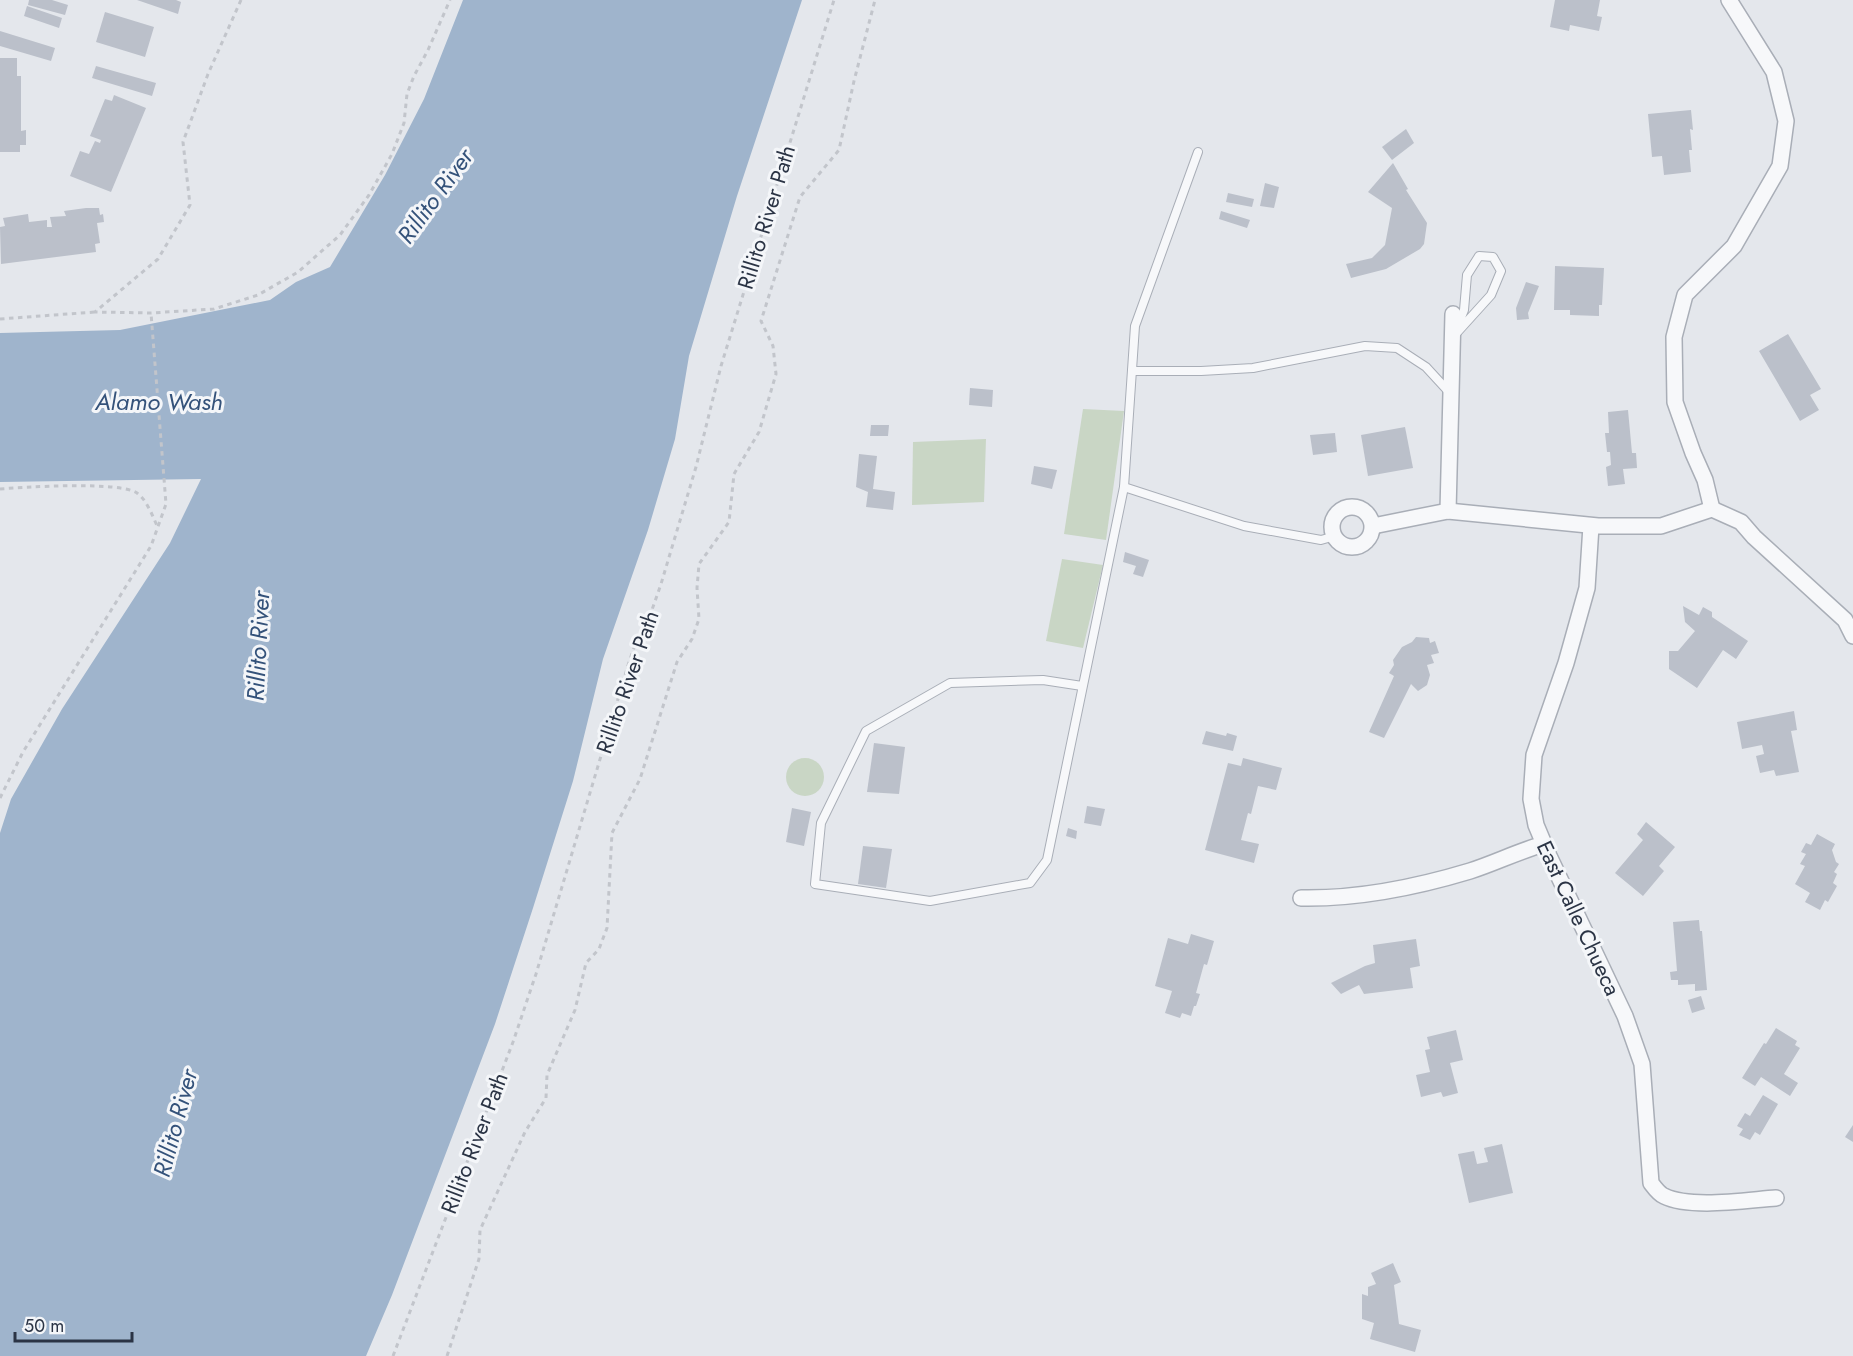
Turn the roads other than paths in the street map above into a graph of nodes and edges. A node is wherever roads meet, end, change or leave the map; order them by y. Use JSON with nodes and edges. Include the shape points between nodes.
{"nodes":[{"id":1,"x":1729,"y":0,"type":"edge"},
{"id":2,"x":1198,"y":152,"type":"dead end"},
{"id":3,"x":1453,"y":314,"type":"dead end"},
{"id":4,"x":1453,"y":338,"type":"junction"},
{"id":5,"x":1132,"y":371,"type":"junction"},
{"id":6,"x":1452,"y":395,"type":"junction"},
{"id":7,"x":1124,"y":487,"type":"junction"},
{"id":8,"x":1712,"y":509,"type":"junction"},
{"id":9,"x":1448,"y":511,"type":"junction"},
{"id":10,"x":1372,"y":526,"type":"junction"},
{"id":11,"x":1591,"y":526,"type":"junction"},
{"id":12,"x":1335,"y":536,"type":"junction"},
{"id":13,"x":1853,"y":636,"type":"edge"},
{"id":14,"x":1082,"y":686,"type":"junction"},
{"id":15,"x":1544,"y":844,"type":"junction"},
{"id":16,"x":1301,"y":898,"type":"dead end"},
{"id":17,"x":1776,"y":1198,"type":"dead end"}],
"edges":[{"from":1,"to":8,"type":"street","via":[[1774,72],[1786,121],[1780,166],[1734,246],[1685,295],[1674,337],[1675,402]]},
{"from":2,"to":5,"type":"lane","via":[[1135,326]]},
{"from":3,"to":4,"type":"street"},
{"from":4,"to":4,"type":"lane","via":[[1491,295],[1501,271],[1493,257],[1479,256],[1467,275],[1464,310]]},
{"from":4,"to":6,"type":"street"},
{"from":5,"to":6,"type":"lane","via":[[1253,368],[1375,346],[1396,348],[1426,367]]},
{"from":5,"to":7,"type":"lane"},
{"from":6,"to":9,"type":"street"},
{"from":7,"to":12,"type":"lane","via":[[1244,526],[1321,540]]},
{"from":7,"to":14,"type":"lane"},
{"from":8,"to":11,"type":"street","via":[[1661,526]]},
{"from":8,"to":13,"type":"street","via":[[1741,522],[1845,620]]},
{"from":9,"to":10,"type":"street"},
{"from":9,"to":11,"type":"street"},
{"from":10,"to":12,"type":"street","via":[[1369,539],[1357,546],[1344,545]]},
{"from":10,"to":12,"type":"street","via":[[1363,510],[1344,509],[1335,517]]},
{"from":11,"to":15,"type":"street","name":"East Calle Chueca","via":[[1587,588],[1534,755],[1531,799]]},
{"from":14,"to":14,"type":"lane","via":[[1043,680],[950,683],[866,731],[821,824],[815,884],[930,901],[1030,883],[1047,860]]},
{"from":15,"to":16,"type":"street","via":[[1431,882],[1331,899]]},
{"from":15,"to":17,"type":"street","name":"East Calle Chueca","via":[[1625,1016],[1642,1064],[1651,1183],[1662,1196],[1686,1201]]}]}
